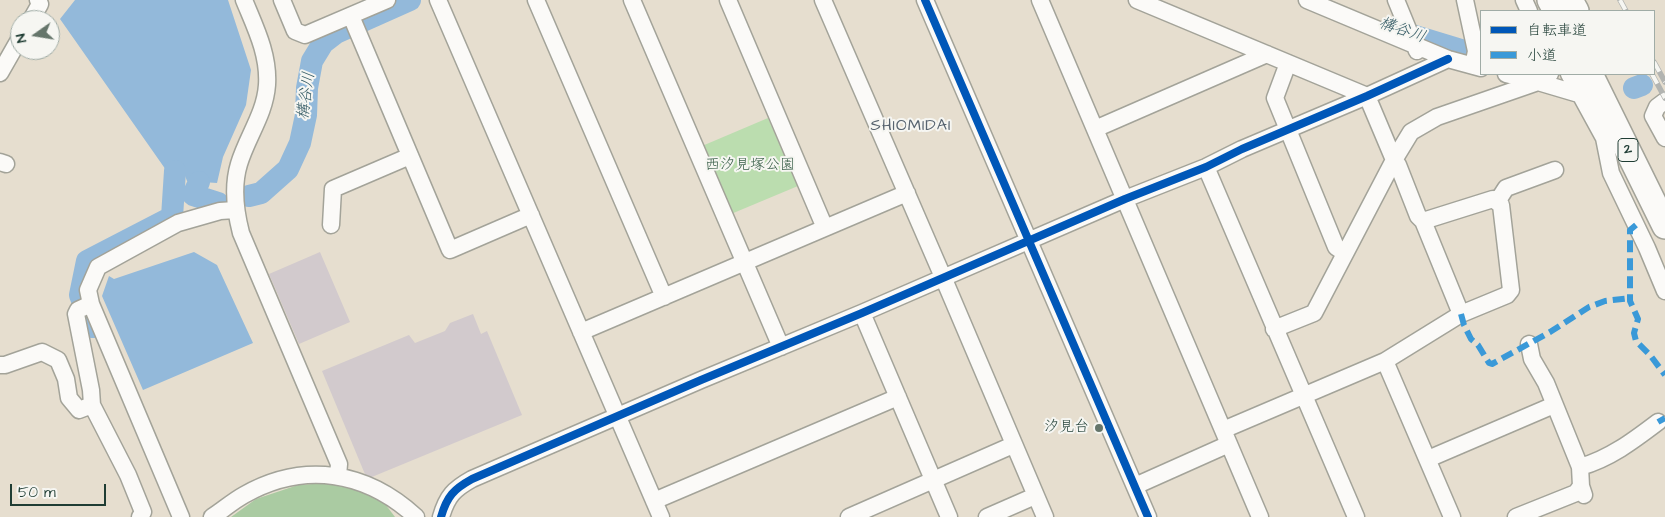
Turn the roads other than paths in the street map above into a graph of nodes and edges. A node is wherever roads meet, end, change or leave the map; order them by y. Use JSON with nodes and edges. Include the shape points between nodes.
{"nodes":[{"id":1,"x":244,"y":0,"type":"edge"},
{"id":2,"x":282,"y":0,"type":"edge"},
{"id":3,"x":387,"y":0,"type":"edge"},
{"id":4,"x":438,"y":0,"type":"edge"},
{"id":5,"x":536,"y":0,"type":"edge"},
{"id":6,"x":632,"y":0,"type":"edge"},
{"id":7,"x":728,"y":0,"type":"edge"},
{"id":8,"x":823,"y":0,"type":"edge"},
{"id":9,"x":925,"y":0,"type":"edge"},
{"id":10,"x":1040,"y":0,"type":"edge"},
{"id":11,"x":1137,"y":0,"type":"edge"},
{"id":12,"x":1308,"y":0,"type":"edge"},
{"id":13,"x":1396,"y":0,"type":"edge"},
{"id":14,"x":1465,"y":0,"type":"edge"},
{"id":15,"x":1508,"y":0,"type":"edge"},
{"id":16,"x":1517,"y":0,"type":"edge"},
{"id":17,"x":354,"y":22,"type":"junction"},
{"id":18,"x":1412,"y":39,"type":"junction"},
{"id":19,"x":1268,"y":54,"type":"junction"},
{"id":20,"x":10,"y":56,"type":"edge"},
{"id":21,"x":1448,"y":59,"type":"junction"},
{"id":22,"x":1476,"y":61,"type":"edge"},
{"id":23,"x":1288,"y":63,"type":"junction"},
{"id":24,"x":1426,"y":70,"type":"junction"},
{"id":25,"x":0,"y":73,"type":"edge"},
{"id":26,"x":1526,"y":75,"type":"edge"},
{"id":27,"x":1571,"y":75,"type":"edge"},
{"id":28,"x":1609,"y":75,"type":"edge"},
{"id":29,"x":1546,"y":76,"type":"edge"},
{"id":30,"x":1586,"y":85,"type":"edge"},
{"id":31,"x":1368,"y":96,"type":"junction"},
{"id":32,"x":1665,"y":101,"type":"edge"},
{"id":33,"x":1095,"y":129,"type":"junction"},
{"id":34,"x":1288,"y":131,"type":"junction"},
{"id":35,"x":1604,"y":138,"type":"junction"},
{"id":36,"x":1665,"y":138,"type":"edge"},
{"id":37,"x":410,"y":156,"type":"junction"},
{"id":38,"x":1394,"y":160,"type":"junction"},
{"id":39,"x":1206,"y":167,"type":"junction"},
{"id":40,"x":1555,"y":170,"type":"dead end"},
{"id":41,"x":1665,"y":187,"type":"edge"},
{"id":42,"x":907,"y":193,"type":"junction"},
{"id":43,"x":1125,"y":199,"type":"junction"},
{"id":44,"x":1497,"y":202,"type":"junction"},
{"id":45,"x":235,"y":210,"type":"junction"},
{"id":46,"x":531,"y":215,"type":"junction"},
{"id":47,"x":1423,"y":221,"type":"junction"},
{"id":48,"x":331,"y":225,"type":"dead end"},
{"id":49,"x":1665,"y":226,"type":"edge"},
{"id":50,"x":825,"y":228,"type":"junction"},
{"id":51,"x":1029,"y":241,"type":"junction"},
{"id":52,"x":1345,"y":253,"type":"junction"},
{"id":53,"x":744,"y":262,"type":"junction"},
{"id":54,"x":1665,"y":267,"type":"edge"},
{"id":55,"x":944,"y":277,"type":"junction"},
{"id":56,"x":1665,"y":291,"type":"edge"},
{"id":57,"x":664,"y":296,"type":"junction"},
{"id":58,"x":85,"y":306,"type":"junction"},
{"id":59,"x":862,"y":313,"type":"junction"},
{"id":60,"x":1461,"y":314,"type":"junction"},
{"id":61,"x":1274,"y":329,"type":"junction"},
{"id":62,"x":581,"y":332,"type":"junction"},
{"id":63,"x":1529,"y":344,"type":"dead end"},
{"id":64,"x":781,"y":347,"type":"junction"},
{"id":65,"x":1386,"y":361,"type":"junction"},
{"id":66,"x":0,"y":365,"type":"edge"},
{"id":67,"x":1303,"y":395,"type":"junction"},
{"id":68,"x":898,"y":397,"type":"junction"},
{"id":69,"x":92,"y":405,"type":"junction"},
{"id":70,"x":1554,"y":405,"type":"junction"},
{"id":71,"x":617,"y":417,"type":"junction"},
{"id":72,"x":1658,"y":422,"type":"dead end"},
{"id":73,"x":1226,"y":437,"type":"junction"},
{"id":74,"x":1013,"y":445,"type":"junction"},
{"id":75,"x":1428,"y":459,"type":"junction"},
{"id":76,"x":1580,"y":467,"type":"junction"},
{"id":77,"x":338,"y":476,"type":"junction"},
{"id":78,"x":934,"y":480,"type":"junction"},
{"id":79,"x":1135,"y":486,"type":"junction"},
{"id":80,"x":1036,"y":496,"type":"junction"},
{"id":81,"x":654,"y":501,"type":"junction"},
{"id":82,"x":140,"y":517,"type":"edge"},
{"id":83,"x":181,"y":517,"type":"edge"},
{"id":84,"x":212,"y":517,"type":"edge"},
{"id":85,"x":416,"y":517,"type":"edge"},
{"id":86,"x":441,"y":517,"type":"edge"},
{"id":87,"x":660,"y":517,"type":"edge"},
{"id":88,"x":849,"y":517,"type":"edge"},
{"id":89,"x":949,"y":517,"type":"edge"},
{"id":90,"x":987,"y":517,"type":"edge"},
{"id":91,"x":1044,"y":517,"type":"edge"},
{"id":92,"x":1148,"y":517,"type":"edge"},
{"id":93,"x":1260,"y":517,"type":"edge"},
{"id":94,"x":1356,"y":517,"type":"edge"},
{"id":95,"x":1452,"y":517,"type":"edge"},
{"id":96,"x":1516,"y":517,"type":"edge"}],
"edges":[{"from":1,"to":45,"type":"street","via":[[258,32],[265,58],[267,85],[261,111],[239,164]]},
{"from":2,"to":17,"type":"street","via":[[295,30],[305,35]]},
{"from":3,"to":17,"type":"street"},
{"from":4,"to":46,"type":"street"},
{"from":5,"to":57,"type":"street"},
{"from":6,"to":53,"type":"street"},
{"from":7,"to":50,"type":"street"},
{"from":8,"to":42,"type":"street"},
{"from":9,"to":51,"type":"street"},
{"from":10,"to":33,"type":"street"},
{"from":11,"to":19,"type":"street"},
{"from":12,"to":18,"type":"street"},
{"from":13,"to":18,"type":"street"},
{"from":14,"to":22,"type":"street"},
{"from":15,"to":16,"type":"street"},
{"from":17,"to":37,"type":"street"},
{"from":18,"to":21,"type":"street"},
{"from":18,"to":24,"type":"street"},
{"from":19,"to":23,"type":"street"},
{"from":19,"to":33,"type":"street"},
{"from":20,"to":25,"type":"street"},
{"from":21,"to":22,"type":"street"},
{"from":21,"to":24,"type":"street"},
{"from":23,"to":31,"type":"street"},
{"from":23,"to":34,"type":"street","via":[[1275,98]]},
{"from":24,"to":31,"type":"street"},
{"from":26,"to":29,"type":"street"},
{"from":27,"to":30,"type":"street"},
{"from":28,"to":41,"type":"highway","number":"2"},
{"from":29,"to":30,"type":"street"},
{"from":29,"to":38,"type":"street","via":[[1437,117],[1411,132]]},
{"from":30,"to":35,"type":"street"},
{"from":30,"to":49,"type":"highway","number":"2"},
{"from":31,"to":34,"type":"street"},
{"from":31,"to":38,"type":"street"},
{"from":32,"to":36,"type":"street","via":[[1653,116]]},
{"from":33,"to":43,"type":"street"},
{"from":34,"to":39,"type":"street"},
{"from":34,"to":52,"type":"street","via":[[1336,247]]},
{"from":35,"to":54,"type":"street"},
{"from":35,"to":56,"type":"street","via":[[1611,173]]},
{"from":37,"to":46,"type":"street","via":[[450,250]]},
{"from":37,"to":48,"type":"street","via":[[333,189]]},
{"from":38,"to":47,"type":"street"},
{"from":38,"to":52,"type":"street"},
{"from":39,"to":43,"type":"street"},
{"from":39,"to":61,"type":"street"},
{"from":40,"to":44,"type":"street","via":[[1506,188]]},
{"from":42,"to":50,"type":"street"},
{"from":42,"to":55,"type":"street"},
{"from":43,"to":51,"type":"street"},
{"from":43,"to":73,"type":"street"},
{"from":44,"to":47,"type":"street","via":[[1493,199]]},
{"from":44,"to":60,"type":"street","via":[[1501,205],[1511,290],[1507,295]]},
{"from":45,"to":58,"type":"street","via":[[178,223],[98,267]]},
{"from":45,"to":77,"type":"street","via":[[241,233],[339,464]]},
{"from":46,"to":62,"type":"street"},
{"from":47,"to":60,"type":"street"},
{"from":50,"to":53,"type":"street"},
{"from":51,"to":55,"type":"street"},
{"from":51,"to":79,"type":"street"},
{"from":52,"to":61,"type":"street","via":[[1314,314]]},
{"from":53,"to":57,"type":"street"},
{"from":53,"to":64,"type":"street"},
{"from":55,"to":59,"type":"street"},
{"from":55,"to":74,"type":"street"},
{"from":57,"to":62,"type":"street"},
{"from":58,"to":69,"type":"street","via":[[76,314]]},
{"from":58,"to":83,"type":"street"},
{"from":59,"to":64,"type":"street"},
{"from":59,"to":68,"type":"street"},
{"from":60,"to":65,"type":"street"},
{"from":61,"to":67,"type":"street"},
{"from":62,"to":71,"type":"street"},
{"from":63,"to":70,"type":"street","via":[[1532,359]]},
{"from":64,"to":71,"type":"street"},
{"from":65,"to":67,"type":"street"},
{"from":65,"to":75,"type":"street"},
{"from":66,"to":69,"type":"street","via":[[42,352],[58,360],[69,398],[79,410]]},
{"from":67,"to":73,"type":"street"},
{"from":67,"to":94,"type":"street"},
{"from":68,"to":78,"type":"street"},
{"from":68,"to":81,"type":"street"},
{"from":69,"to":82,"type":"street","via":[[128,476],[143,512]]},
{"from":70,"to":75,"type":"street"},
{"from":70,"to":76,"type":"street"},
{"from":71,"to":81,"type":"street"},
{"from":71,"to":86,"type":"street","via":[[472,478],[452,493]]},
{"from":72,"to":76,"type":"street","via":[[1601,460]]},
{"from":73,"to":79,"type":"street"},
{"from":73,"to":93,"type":"street"},
{"from":74,"to":78,"type":"street"},
{"from":74,"to":80,"type":"street"},
{"from":75,"to":95,"type":"street"},
{"from":76,"to":96,"type":"street","via":[[1582,491]]},
{"from":77,"to":84,"type":"street","via":[[288,477],[265,484],[242,495]]},
{"from":77,"to":85,"type":"street","via":[[364,482],[401,503]]},
{"from":78,"to":88,"type":"street"},
{"from":78,"to":89,"type":"street"},
{"from":79,"to":92,"type":"street"},
{"from":80,"to":90,"type":"street"},
{"from":80,"to":91,"type":"street"},
{"from":81,"to":87,"type":"street"}]}
